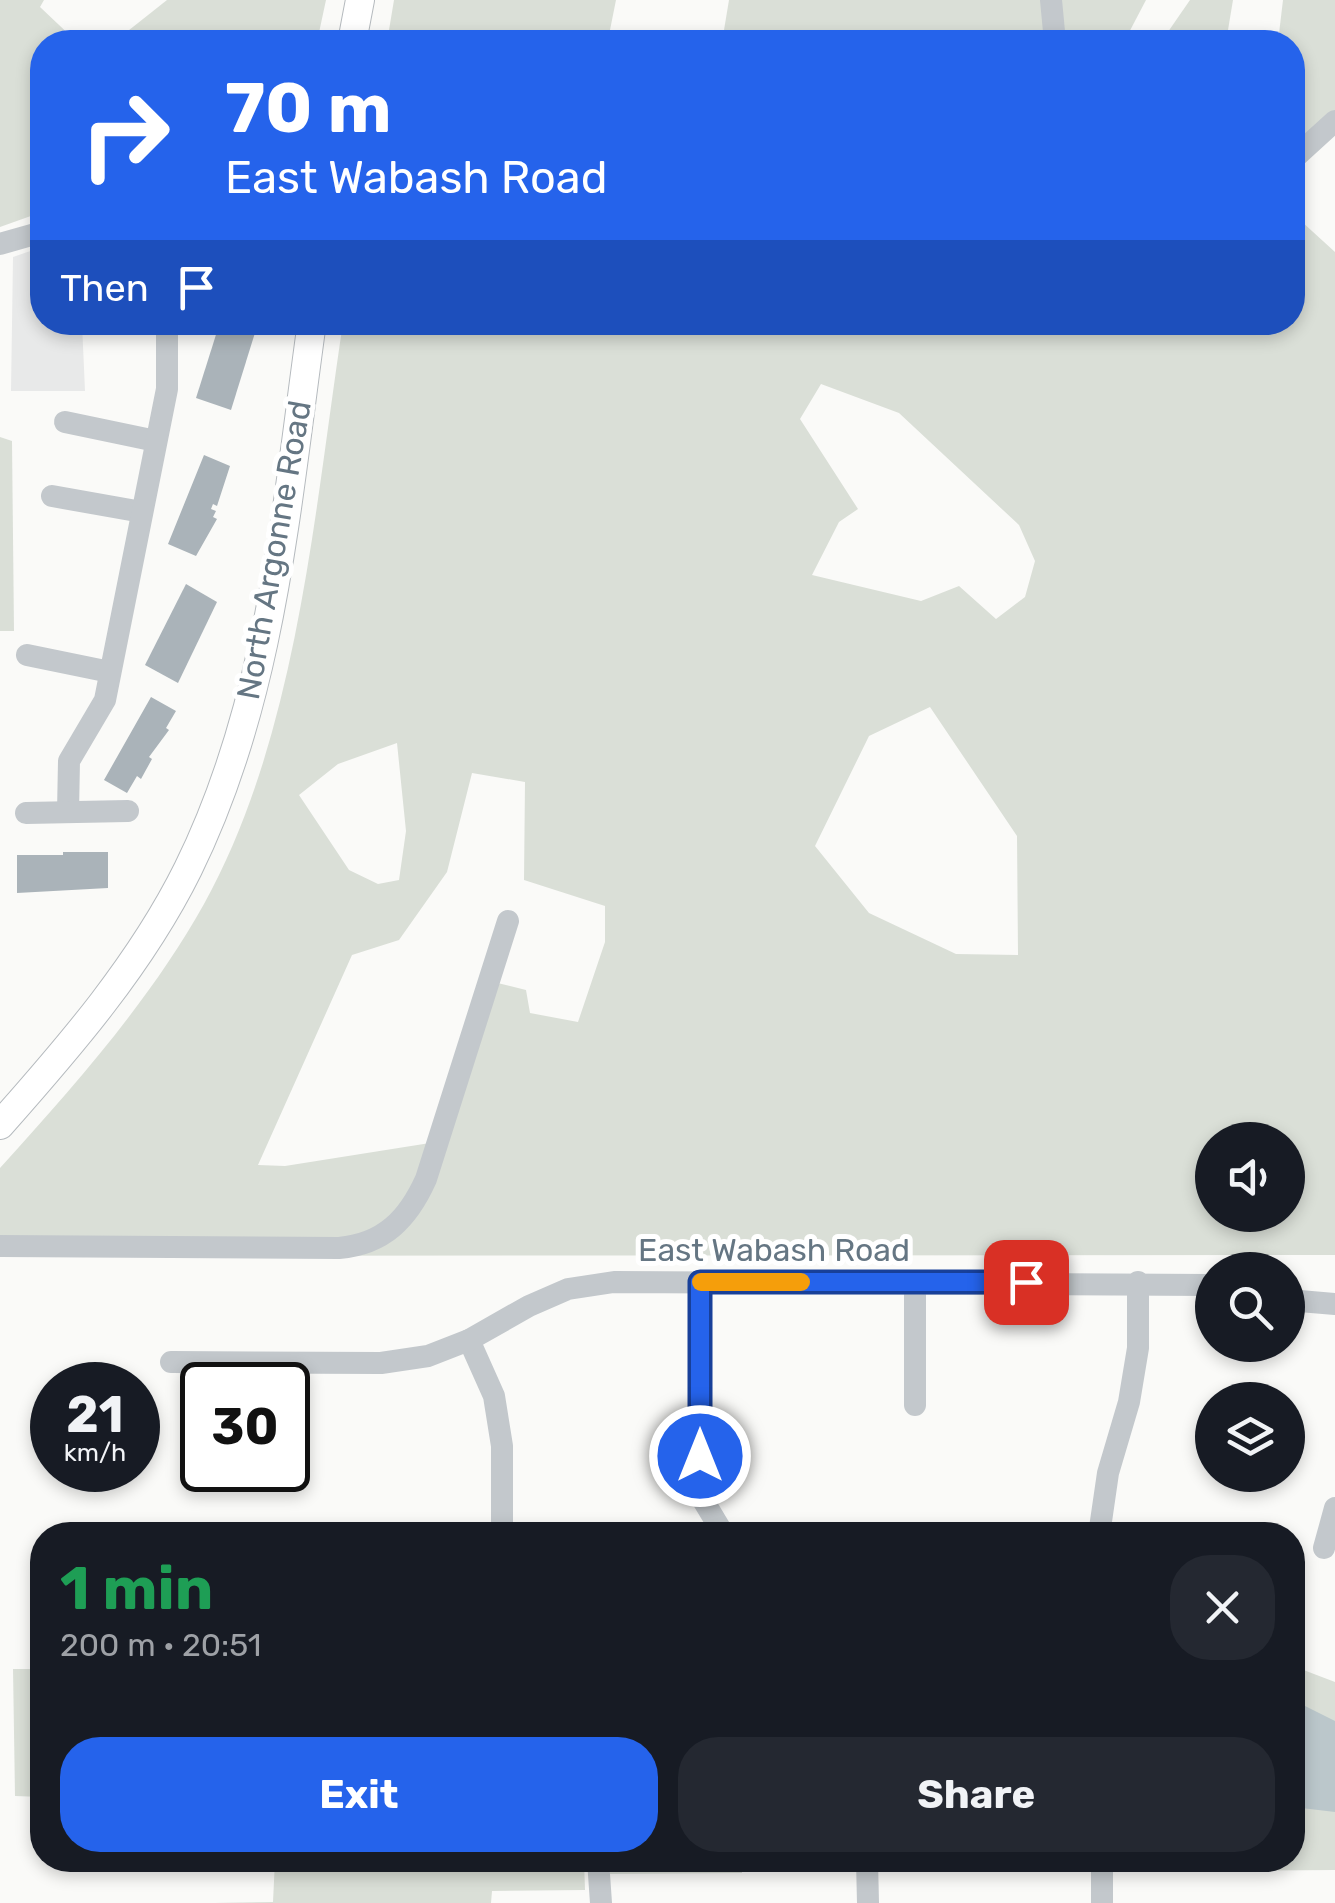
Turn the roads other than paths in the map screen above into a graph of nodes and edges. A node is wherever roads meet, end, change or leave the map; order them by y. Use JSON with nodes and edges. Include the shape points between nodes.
{"nodes":[{"id":1,"x":360,"y":0,"type":"edge"},
{"id":2,"x":1051,"y":0,"type":"edge"},
{"id":3,"x":354,"y":30,"type":"edge"},
{"id":4,"x":1054,"y":30,"type":"edge"},
{"id":5,"x":1335,"y":121,"type":"edge"},
{"id":6,"x":1305,"y":148,"type":"edge"},
{"id":7,"x":30,"y":235,"type":"edge"},
{"id":8,"x":0,"y":244,"type":"edge"},
{"id":9,"x":168,"y":335,"type":"edge"},
{"id":10,"x":310,"y":335,"type":"edge"},
{"id":11,"x":65,"y":422,"type":"dead end"},
{"id":12,"x":156,"y":442,"type":"junction"},
{"id":13,"x":52,"y":496,"type":"dead end"},
{"id":14,"x":142,"y":512,"type":"junction"},
{"id":15,"x":26,"y":655,"type":"dead end"},
{"id":16,"x":110,"y":672,"type":"junction"},
{"id":17,"x":128,"y":811,"type":"dead end"},
{"id":18,"x":68,"y":812,"type":"junction"},
{"id":19,"x":26,"y":813,"type":"dead end"},
{"id":20,"x":508,"y":921,"type":"dead end"},
{"id":21,"x":4,"y":1113,"type":"edge"},
{"id":22,"x":0,"y":1246,"type":"edge"},
{"id":23,"x":700,"y":1282,"type":"junction"},
{"id":24,"x":916,"y":1282,"type":"junction"},
{"id":25,"x":1138,"y":1282,"type":"junction"},
{"id":26,"x":1195,"y":1284,"type":"edge"},
{"id":27,"x":1305,"y":1301,"type":"edge"},
{"id":28,"x":1335,"y":1304,"type":"edge"},
{"id":29,"x":469,"y":1340,"type":"junction"},
{"id":30,"x":171,"y":1362,"type":"dead end"},
{"id":31,"x":916,"y":1405,"type":"dead end"},
{"id":32,"x":1335,"y":1508,"type":"edge"},
{"id":33,"x":502,"y":1522,"type":"edge"},
{"id":34,"x":716,"y":1522,"type":"edge"},
{"id":35,"x":1102,"y":1522,"type":"edge"},
{"id":36,"x":1324,"y":1548,"type":"dead end"},
{"id":37,"x":599,"y":1872,"type":"edge"},
{"id":38,"x":868,"y":1872,"type":"edge"},
{"id":39,"x":1102,"y":1872,"type":"edge"},
{"id":40,"x":601,"y":1903,"type":"edge"},
{"id":41,"x":868,"y":1903,"type":"edge"},
{"id":42,"x":1102,"y":1903,"type":"edge"}],
"edges":[{"from":1,"to":3,"type":"main road"},
{"from":2,"to":4,"type":"street"},
{"from":5,"to":6,"type":"street"},
{"from":7,"to":8,"type":"street"},
{"from":9,"to":12,"type":"street","via":[[167,389]]},
{"from":10,"to":21,"type":"main road","name":"North Argonne Road","via":[[268,630],[237,749],[188,869],[122,979]]},
{"from":11,"to":12,"type":"street"},
{"from":12,"to":14,"type":"street"},
{"from":13,"to":14,"type":"street"},
{"from":14,"to":16,"type":"street"},
{"from":15,"to":16,"type":"street"},
{"from":16,"to":18,"type":"street","via":[[105,700],[67,767]]},
{"from":17,"to":18,"type":"street"},
{"from":18,"to":19,"type":"street"},
{"from":20,"to":22,"type":"street","via":[[426,1179],[405,1216],[382,1238],[338,1248]]},
{"from":23,"to":24,"type":"street","name":"East Wabash Road"},
{"from":23,"to":29,"type":"street","name":"East Wabash Road","via":[[568,1289]]},
{"from":23,"to":34,"type":"street","via":[[700,1495]]},
{"from":24,"to":25,"type":"street","name":"East Wabash Road"},
{"from":24,"to":31,"type":"street"},
{"from":25,"to":26,"type":"street","name":"East Wabash Road"},
{"from":25,"to":35,"type":"street","via":[[1138,1348]]},
{"from":27,"to":28,"type":"street"},
{"from":29,"to":30,"type":"street","name":"East Wabash Road","via":[[428,1356],[381,1363]]},
{"from":29,"to":33,"type":"street","via":[[494,1396]]},
{"from":32,"to":36,"type":"street"},
{"from":37,"to":40,"type":"street"},
{"from":38,"to":41,"type":"street"},
{"from":39,"to":42,"type":"street"}]}
